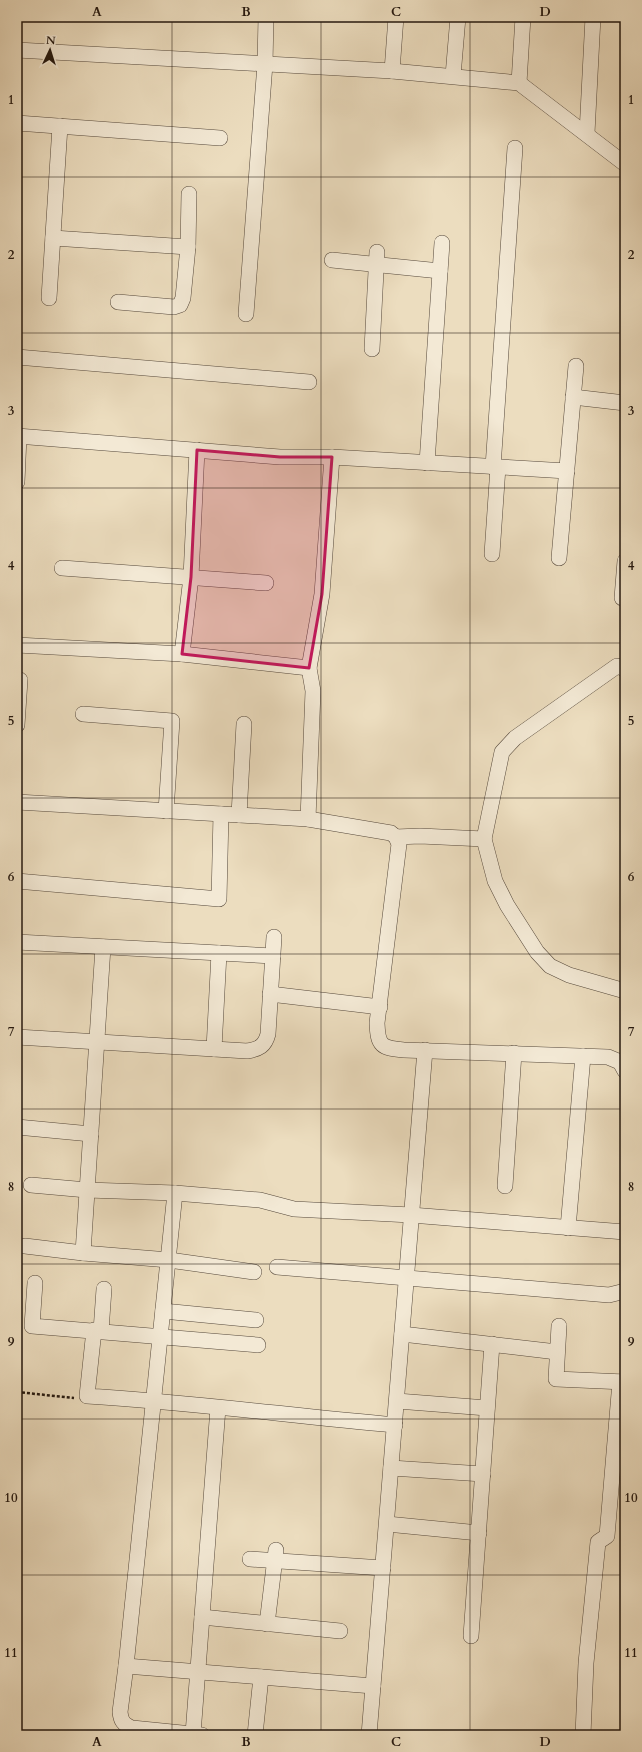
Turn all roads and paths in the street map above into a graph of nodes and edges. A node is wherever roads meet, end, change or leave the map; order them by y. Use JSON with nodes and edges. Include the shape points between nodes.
{"nodes":[{"id":1,"x":266,"y":17,"type":"edge"},
{"id":2,"x":396,"y":17,"type":"edge"},
{"id":3,"x":458,"y":17,"type":"edge"},
{"id":4,"x":523,"y":17,"type":"edge"},
{"id":5,"x":593,"y":17,"type":"edge"},
{"id":6,"x":17,"y":50,"type":"edge"},
{"id":7,"x":264,"y":64,"type":"junction"},
{"id":8,"x":392,"y":71,"type":"junction"},
{"id":9,"x":453,"y":76,"type":"junction"},
{"id":10,"x":519,"y":83,"type":"junction"},
{"id":11,"x":17,"y":123,"type":"edge"},
{"id":12,"x":60,"y":126,"type":"junction"},
{"id":13,"x":587,"y":133,"type":"junction"},
{"id":14,"x":220,"y":138,"type":"dead end"},
{"id":15,"x":515,"y":148,"type":"dead end"},
{"id":16,"x":625,"y":164,"type":"edge"},
{"id":17,"x":189,"y":194,"type":"dead end"},
{"id":18,"x":53,"y":238,"type":"junction"},
{"id":19,"x":442,"y":243,"type":"dead end"},
{"id":20,"x":188,"y":247,"type":"junction"},
{"id":21,"x":376,"y":258,"type":"junction"},
{"id":22,"x":332,"y":260,"type":"dead end"},
{"id":23,"x":440,"y":271,"type":"junction"},
{"id":24,"x":49,"y":298,"type":"dead end"},
{"id":25,"x":118,"y":302,"type":"dead end"},
{"id":26,"x":246,"y":314,"type":"dead end"},
{"id":27,"x":372,"y":349,"type":"dead end"},
{"id":28,"x":17,"y":357,"type":"edge"},
{"id":29,"x":576,"y":366,"type":"dead end"},
{"id":30,"x":309,"y":382,"type":"dead end"},
{"id":31,"x":573,"y":397,"type":"junction"},
{"id":32,"x":625,"y":403,"type":"edge"},
{"id":33,"x":18,"y":436,"type":"edge"},
{"id":34,"x":196,"y":450,"type":"junction"},
{"id":35,"x":332,"y":457,"type":"junction"},
{"id":36,"x":427,"y":463,"type":"junction"},
{"id":37,"x":495,"y":467,"type":"junction"},
{"id":38,"x":567,"y":471,"type":"junction"},
{"id":39,"x":17,"y":482,"type":"edge"},
{"id":40,"x":492,"y":554,"type":"dead end"},
{"id":41,"x":559,"y":558,"type":"dead end"},
{"id":42,"x":625,"y":561,"type":"edge"},
{"id":43,"x":62,"y":568,"type":"dead end"},
{"id":44,"x":191,"y":577,"type":"junction"},
{"id":45,"x":266,"y":582,"type":"dead end"},
{"id":46,"x":622,"y":598,"type":"dead end"},
{"id":47,"x":17,"y":646,"type":"edge"},
{"id":48,"x":182,"y":654,"type":"junction"},
{"id":49,"x":309,"y":668,"type":"junction"},
{"id":50,"x":625,"y":669,"type":"edge"},
{"id":51,"x":20,"y":680,"type":"dead end"},
{"id":52,"x":83,"y":714,"type":"dead end"},
{"id":53,"x":244,"y":724,"type":"dead end"},
{"id":54,"x":17,"y":725,"type":"edge"},
{"id":55,"x":17,"y":802,"type":"edge"},
{"id":56,"x":166,"y":811,"type":"junction"},
{"id":57,"x":221,"y":814,"type":"junction"},
{"id":58,"x":239,"y":815,"type":"junction"},
{"id":59,"x":308,"y":820,"type":"junction"},
{"id":60,"x":396,"y":837,"type":"junction"},
{"id":61,"x":484,"y":839,"type":"junction"},
{"id":62,"x":17,"y":881,"type":"edge"},
{"id":63,"x":274,"y":937,"type":"dead end"},
{"id":64,"x":17,"y":942,"type":"edge"},
{"id":65,"x":102,"y":947,"type":"junction"},
{"id":66,"x":219,"y":953,"type":"junction"},
{"id":67,"x":273,"y":956,"type":"junction"},
{"id":68,"x":625,"y":991,"type":"edge"},
{"id":69,"x":270,"y":994,"type":"junction"},
{"id":70,"x":380,"y":1007,"type":"junction"},
{"id":71,"x":17,"y":1037,"type":"edge"},
{"id":72,"x":97,"y":1042,"type":"junction"},
{"id":73,"x":214,"y":1049,"type":"junction"},
{"id":74,"x":425,"y":1050,"type":"junction"},
{"id":75,"x":514,"y":1054,"type":"junction"},
{"id":76,"x":583,"y":1056,"type":"junction"},
{"id":77,"x":625,"y":1071,"type":"edge"},
{"id":78,"x":17,"y":1127,"type":"edge"},
{"id":79,"x":91,"y":1134,"type":"junction"},
{"id":80,"x":31,"y":1185,"type":"dead end"},
{"id":81,"x":505,"y":1186,"type":"dead end"},
{"id":82,"x":87,"y":1190,"type":"junction"},
{"id":83,"x":176,"y":1193,"type":"junction"},
{"id":84,"x":411,"y":1215,"type":"junction"},
{"id":85,"x":568,"y":1228,"type":"junction"},
{"id":86,"x":625,"y":1232,"type":"edge"},
{"id":87,"x":25,"y":1246,"type":"dead end"},
{"id":88,"x":83,"y":1253,"type":"junction"},
{"id":89,"x":168,"y":1260,"type":"junction"},
{"id":90,"x":277,"y":1267,"type":"dead end"},
{"id":91,"x":254,"y":1272,"type":"dead end"},
{"id":92,"x":406,"y":1277,"type":"junction"},
{"id":93,"x":34,"y":1283,"type":"dead end"},
{"id":94,"x":104,"y":1289,"type":"dead end"},
{"id":95,"x":625,"y":1291,"type":"edge"},
{"id":96,"x":163,"y":1311,"type":"junction"},
{"id":97,"x":256,"y":1320,"type":"dead end"},
{"id":98,"x":559,"y":1326,"type":"dead end"},
{"id":99,"x":97,"y":1331,"type":"junction"},
{"id":100,"x":402,"y":1334,"type":"junction"},
{"id":101,"x":161,"y":1336,"type":"junction"},
{"id":102,"x":492,"y":1344,"type":"junction"},
{"id":103,"x":258,"y":1345,"type":"dead end"},
{"id":104,"x":557,"y":1352,"type":"junction"},
{"id":105,"x":622,"y":1382,"type":"edge"},
{"id":106,"x":17,"y":1392,"type":"edge"},
{"id":107,"x":87,"y":1396,"type":"junction"},
{"id":108,"x":154,"y":1400,"type":"junction"},
{"id":109,"x":397,"y":1401,"type":"junction"},
{"id":110,"x":218,"y":1408,"type":"junction"},
{"id":111,"x":487,"y":1408,"type":"junction"},
{"id":112,"x":395,"y":1425,"type":"junction"},
{"id":113,"x":391,"y":1468,"type":"junction"},
{"id":114,"x":483,"y":1474,"type":"junction"},
{"id":115,"x":386,"y":1524,"type":"junction"},
{"id":116,"x":478,"y":1533,"type":"junction"},
{"id":117,"x":276,"y":1555,"type":"junction"},
{"id":118,"x":250,"y":1559,"type":"dead end"},
{"id":119,"x":383,"y":1568,"type":"junction"},
{"id":120,"x":202,"y":1617,"type":"junction"},
{"id":121,"x":267,"y":1624,"type":"junction"},
{"id":122,"x":340,"y":1631,"type":"dead end"},
{"id":123,"x":471,"y":1636,"type":"dead end"},
{"id":124,"x":126,"y":1666,"type":"junction"},
{"id":125,"x":198,"y":1671,"type":"junction"},
{"id":126,"x":261,"y":1677,"type":"junction"},
{"id":127,"x":373,"y":1686,"type":"junction"},
{"id":128,"x":197,"y":1735,"type":"edge"},
{"id":129,"x":255,"y":1735,"type":"edge"},
{"id":130,"x":369,"y":1735,"type":"edge"},
{"id":131,"x":583,"y":1735,"type":"edge"}],
"edges":[{"from":1,"to":7,"type":"street"},
{"from":2,"to":8,"type":"street"},
{"from":3,"to":9,"type":"street"},
{"from":4,"to":10,"type":"street"},
{"from":5,"to":13,"type":"street"},
{"from":6,"to":7,"type":"street"},
{"from":7,"to":8,"type":"street"},
{"from":7,"to":26,"type":"street"},
{"from":8,"to":9,"type":"street"},
{"from":9,"to":10,"type":"street"},
{"from":10,"to":13,"type":"street"},
{"from":11,"to":12,"type":"street"},
{"from":12,"to":14,"type":"street"},
{"from":12,"to":18,"type":"street"},
{"from":13,"to":16,"type":"street"},
{"from":15,"to":37,"type":"street"},
{"from":17,"to":20,"type":"street"},
{"from":18,"to":20,"type":"street"},
{"from":18,"to":24,"type":"street"},
{"from":19,"to":23,"type":"street"},
{"from":20,"to":25,"type":"street","via":[[183,298],[180,305],[174,307]]},
{"from":21,"to":22,"type":"street"},
{"from":21,"to":23,"type":"street"},
{"from":21,"to":27,"type":"street"},
{"from":23,"to":36,"type":"street"},
{"from":28,"to":30,"type":"street"},
{"from":29,"to":31,"type":"street"},
{"from":31,"to":32,"type":"street"},
{"from":31,"to":38,"type":"street"},
{"from":33,"to":34,"type":"street"},
{"from":33,"to":39,"type":"street"},
{"from":34,"to":35,"type":"street","via":[[280,457]]},
{"from":34,"to":44,"type":"street"},
{"from":35,"to":36,"type":"street"},
{"from":35,"to":49,"type":"street","via":[[322,594]]},
{"from":36,"to":37,"type":"street"},
{"from":37,"to":38,"type":"street"},
{"from":37,"to":40,"type":"street"},
{"from":38,"to":41,"type":"street"},
{"from":42,"to":46,"type":"street"},
{"from":43,"to":44,"type":"street"},
{"from":44,"to":45,"type":"street"},
{"from":44,"to":48,"type":"street"},
{"from":47,"to":48,"type":"street"},
{"from":48,"to":49,"type":"street"},
{"from":49,"to":59,"type":"street","via":[[313,691]]},
{"from":50,"to":61,"type":"street","via":[[617,666],[515,738],[502,752]]},
{"from":51,"to":54,"type":"street"},
{"from":52,"to":56,"type":"street","via":[[172,720]]},
{"from":53,"to":58,"type":"street"},
{"from":55,"to":56,"type":"street"},
{"from":56,"to":57,"type":"street"},
{"from":57,"to":58,"type":"street"},
{"from":57,"to":62,"type":"street","via":[[219,899]]},
{"from":58,"to":59,"type":"street"},
{"from":59,"to":60,"type":"street","via":[[381,830]]},
{"from":60,"to":61,"type":"street"},
{"from":60,"to":70,"type":"street","via":[[398,844]]},
{"from":61,"to":68,"type":"street","via":[[495,881],[507,905],[550,966],[569,975]]},
{"from":63,"to":67,"type":"street"},
{"from":64,"to":65,"type":"street"},
{"from":65,"to":66,"type":"street"},
{"from":65,"to":72,"type":"street"},
{"from":66,"to":67,"type":"street"},
{"from":66,"to":73,"type":"street"},
{"from":67,"to":69,"type":"street"},
{"from":69,"to":70,"type":"street"},
{"from":69,"to":73,"type":"street","via":[[268,1034],[262,1046],[247,1051]]},
{"from":70,"to":74,"type":"street","via":[[378,1037],[381,1044],[387,1048]]},
{"from":71,"to":72,"type":"street"},
{"from":72,"to":73,"type":"street"},
{"from":72,"to":79,"type":"street"},
{"from":74,"to":75,"type":"street"},
{"from":74,"to":84,"type":"street"},
{"from":75,"to":76,"type":"street"},
{"from":75,"to":81,"type":"street"},
{"from":76,"to":77,"type":"street","via":[[608,1057],[620,1062]]},
{"from":76,"to":85,"type":"street"},
{"from":78,"to":79,"type":"street"},
{"from":79,"to":82,"type":"street"},
{"from":80,"to":82,"type":"street"},
{"from":82,"to":83,"type":"street"},
{"from":82,"to":88,"type":"street"},
{"from":83,"to":84,"type":"street","via":[[260,1200],[294,1209]]},
{"from":83,"to":89,"type":"street"},
{"from":84,"to":85,"type":"street"},
{"from":84,"to":92,"type":"street"},
{"from":85,"to":86,"type":"street"},
{"from":87,"to":88,"type":"street"},
{"from":88,"to":89,"type":"street"},
{"from":89,"to":91,"type":"street"},
{"from":89,"to":96,"type":"street"},
{"from":90,"to":92,"type":"street"},
{"from":92,"to":95,"type":"street","via":[[609,1295]]},
{"from":92,"to":100,"type":"street"},
{"from":93,"to":99,"type":"street","via":[[32,1326]]},
{"from":94,"to":99,"type":"street"},
{"from":96,"to":97,"type":"street"},
{"from":96,"to":101,"type":"street"},
{"from":98,"to":104,"type":"street"},
{"from":99,"to":101,"type":"street"},
{"from":99,"to":107,"type":"street"},
{"from":100,"to":102,"type":"street"},
{"from":100,"to":109,"type":"street"},
{"from":101,"to":103,"type":"street"},
{"from":101,"to":108,"type":"street"},
{"from":102,"to":104,"type":"street"},
{"from":102,"to":111,"type":"street"},
{"from":104,"to":105,"type":"street","via":[[556,1379]]},
{"from":105,"to":131,"type":"street","via":[[607,1536],[598,1542],[586,1663]]},
{"from":106,"to":107,"type":"path","via":[[68,1398]]},
{"from":107,"to":108,"type":"street"},
{"from":108,"to":110,"type":"street"},
{"from":108,"to":124,"type":"street"},
{"from":109,"to":111,"type":"street"},
{"from":109,"to":112,"type":"street"},
{"from":110,"to":112,"type":"street"},
{"from":110,"to":120,"type":"street"},
{"from":111,"to":114,"type":"street"},
{"from":112,"to":113,"type":"street"},
{"from":113,"to":114,"type":"street"},
{"from":113,"to":115,"type":"street"},
{"from":114,"to":116,"type":"street"},
{"from":115,"to":116,"type":"street"},
{"from":115,"to":119,"type":"street"},
{"from":116,"to":123,"type":"street"},
{"from":117,"to":118,"type":"street"},
{"from":117,"to":119,"type":"street"},
{"from":117,"to":121,"type":"street"},
{"from":119,"to":127,"type":"street"},
{"from":120,"to":121,"type":"street"},
{"from":120,"to":125,"type":"street"},
{"from":121,"to":122,"type":"street"},
{"from":124,"to":125,"type":"street"},
{"from":124,"to":128,"type":"street","via":[[120,1712],[124,1724],[132,1728]]},
{"from":125,"to":126,"type":"street"},
{"from":125,"to":128,"type":"street"},
{"from":126,"to":127,"type":"street"},
{"from":126,"to":129,"type":"street"},
{"from":127,"to":130,"type":"street"}]}
